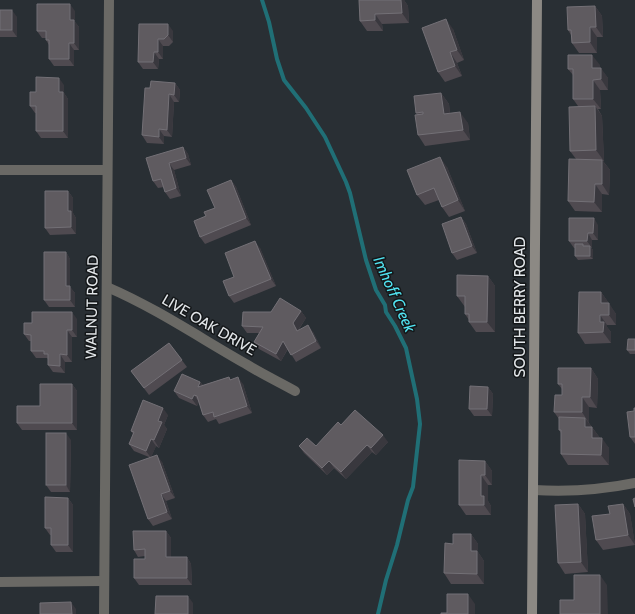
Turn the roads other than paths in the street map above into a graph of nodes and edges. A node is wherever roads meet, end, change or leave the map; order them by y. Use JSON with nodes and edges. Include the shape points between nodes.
{"nodes":[{"id":1,"x":109,"y":0,"type":"edge"},
{"id":2,"x":537,"y":0,"type":"edge"},
{"id":3,"x":0,"y":170,"type":"edge"},
{"id":4,"x":107,"y":170,"type":"junction"},
{"id":5,"x":107,"y":287,"type":"junction"},
{"id":6,"x":295,"y":390,"type":"dead end"},
{"id":7,"x":635,"y":483,"type":"edge"},
{"id":8,"x":534,"y":490,"type":"junction"},
{"id":9,"x":104,"y":581,"type":"junction"},
{"id":10,"x":0,"y":582,"type":"edge"},
{"id":11,"x":104,"y":614,"type":"edge"},
{"id":12,"x":532,"y":614,"type":"edge"}],
"edges":[{"from":1,"to":4,"type":"street","name":"WALNUT ROAD"},
{"from":2,"to":8,"type":"street","name":"SOUTH BERRY ROAD"},
{"from":3,"to":4,"type":"street"},
{"from":4,"to":5,"type":"street","name":"WALNUT ROAD"},
{"from":5,"to":6,"type":"street","name":"LIVE OAK DRIVE","via":[[169,318],[247,365]]},
{"from":5,"to":9,"type":"street","name":"WALNUT ROAD"},
{"from":7,"to":8,"type":"street","via":[[609,488]]},
{"from":8,"to":12,"type":"street","name":"SOUTH BERRY ROAD"},
{"from":9,"to":10,"type":"street"},
{"from":9,"to":11,"type":"street","name":"WALNUT ROAD"}]}
